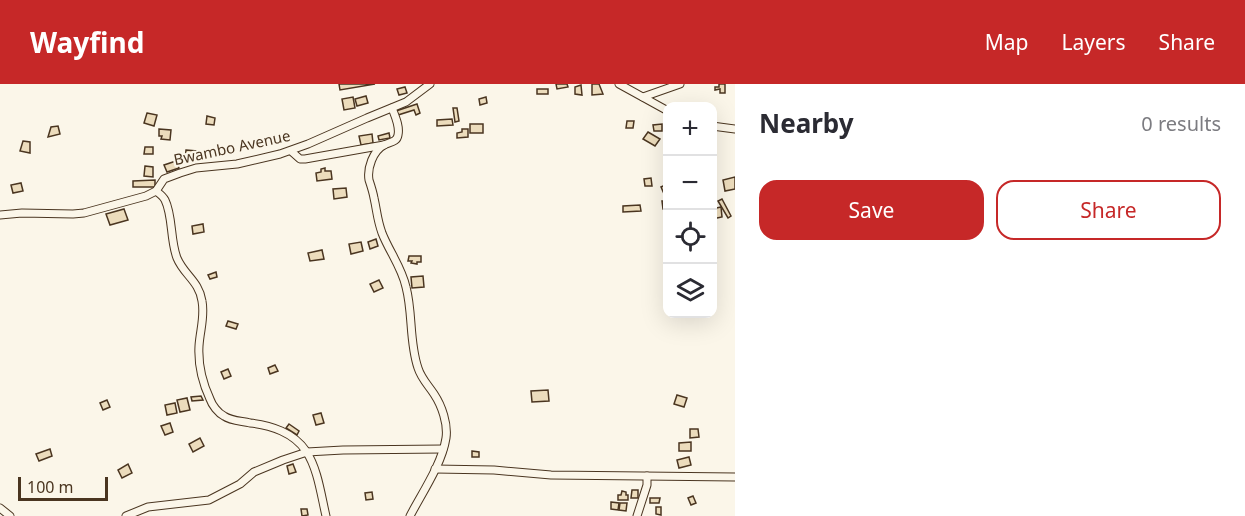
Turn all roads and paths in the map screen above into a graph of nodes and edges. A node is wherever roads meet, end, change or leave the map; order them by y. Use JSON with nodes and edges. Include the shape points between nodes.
{"nodes":[{"id":1,"x":430,"y":84,"type":"edge"},
{"id":2,"x":619,"y":84,"type":"edge"},
{"id":3,"x":680,"y":84,"type":"edge"},
{"id":4,"x":643,"y":98,"type":"junction"},
{"id":5,"x":392,"y":108,"type":"junction"},
{"id":6,"x":663,"y":108,"type":"edge"},
{"id":7,"x":717,"y":129,"type":"edge"},
{"id":8,"x":735,"y":129,"type":"edge"},
{"id":9,"x":384,"y":145,"type":"junction"},
{"id":10,"x":291,"y":151,"type":"junction"},
{"id":11,"x":156,"y":191,"type":"junction"},
{"id":12,"x":0,"y":215,"type":"edge"},
{"id":13,"x":443,"y":449,"type":"junction"},
{"id":14,"x":307,"y":452,"type":"junction"},
{"id":15,"x":435,"y":469,"type":"junction"},
{"id":16,"x":647,"y":476,"type":"junction"},
{"id":17,"x":735,"y":477,"type":"edge"},
{"id":18,"x":0,"y":508,"type":"edge"},
{"id":19,"x":10,"y":516,"type":"edge"},
{"id":20,"x":126,"y":516,"type":"edge"},
{"id":21,"x":326,"y":516,"type":"edge"},
{"id":22,"x":410,"y":516,"type":"edge"},
{"id":23,"x":637,"y":516,"type":"edge"}],
"edges":[{"from":1,"to":5,"type":"street","name":"Bwambo Avenue"},
{"from":2,"to":4,"type":"street"},
{"from":3,"to":4,"type":"street"},
{"from":4,"to":6,"type":"street"},
{"from":5,"to":9,"type":"street","via":[[398,138]]},
{"from":5,"to":10,"type":"street","name":"Bwambo Avenue"},
{"from":7,"to":8,"type":"street"},
{"from":9,"to":10,"type":"street","via":[[305,159]]},
{"from":9,"to":13,"type":"street","via":[[373,157],[368,172],[376,215],[403,275],[417,367],[444,420]]},
{"from":10,"to":11,"type":"street","name":"Bwambo Avenue","via":[[237,164],[196,168],[164,179]]},
{"from":11,"to":12,"type":"street","name":"Bwambo Avenue","via":[[84,213]]},
{"from":11,"to":14,"type":"street","via":[[168,207],[177,257],[200,289],[204,314],[200,365],[211,402],[224,416],[278,429]]},
{"from":13,"to":14,"type":"street"},
{"from":13,"to":15,"type":"street"},
{"from":14,"to":20,"type":"street","via":[[254,472],[209,500],[148,507]]},
{"from":14,"to":21,"type":"street"},
{"from":15,"to":16,"type":"street"},
{"from":15,"to":22,"type":"street"},
{"from":16,"to":17,"type":"street"},
{"from":16,"to":23,"type":"street"},
{"from":18,"to":19,"type":"street"}]}
